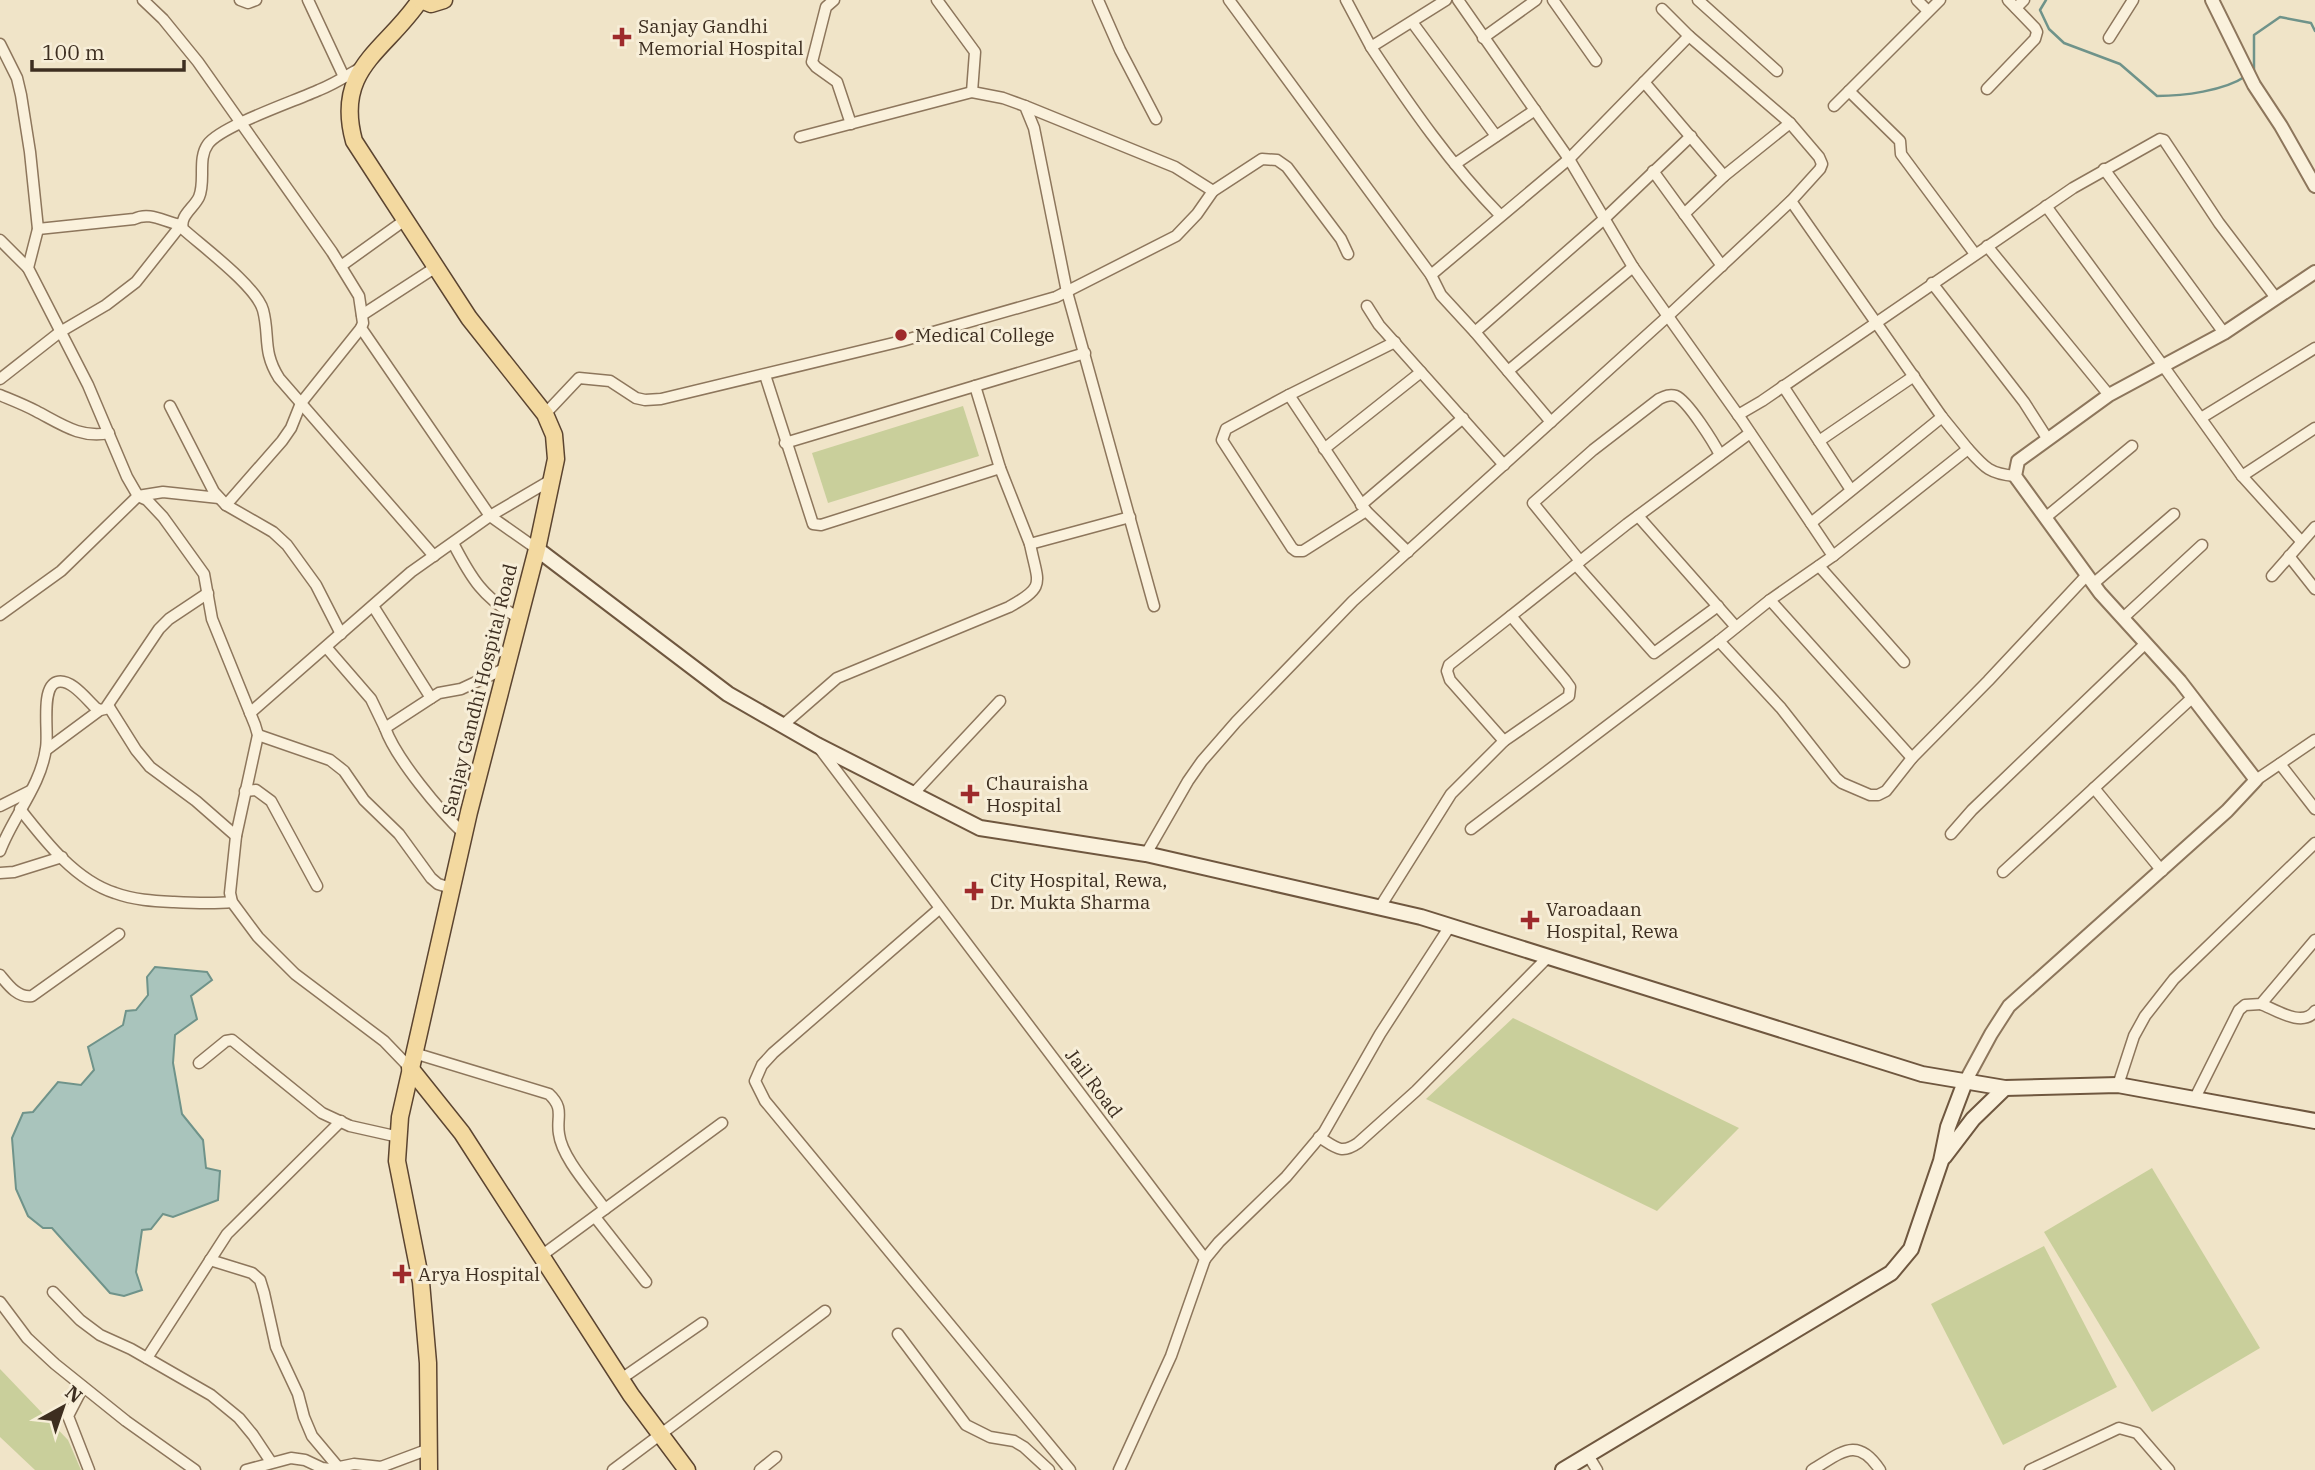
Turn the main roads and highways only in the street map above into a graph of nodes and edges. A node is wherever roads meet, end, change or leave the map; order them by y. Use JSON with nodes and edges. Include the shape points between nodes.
{"nodes":[{"id":1,"x":421,"y":0,"type":"edge"},
{"id":2,"x":444,"y":0,"type":"edge"},
{"id":3,"x":537,"y":549,"type":"junction"},
{"id":4,"x":412,"y":1061,"type":"junction"},
{"id":5,"x":1965,"y":1082,"type":"junction"},
{"id":6,"x":2005,"y":1088,"type":"junction"},
{"id":7,"x":2315,"y":1121,"type":"edge"},
{"id":8,"x":1941,"y":1161,"type":"junction"},
{"id":9,"x":429,"y":1470,"type":"edge"},
{"id":10,"x":687,"y":1470,"type":"edge"},
{"id":11,"x":1563,"y":1470,"type":"edge"}],
"edges":[{"from":1,"to":2,"type":"main road","via":[[431,4]]},
{"from":1,"to":3,"type":"main road","name":"Sanjay Gandhi Hospital Road","via":[[362,66],[348,110],[351,132],[469,318],[545,414],[554,435],[556,459]]},
{"from":3,"to":4,"type":"main road","name":"Sanjay Gandhi Hospital Road"},
{"from":3,"to":5,"type":"main road","via":[[728,694],[980,828],[1146,854],[1450,926],[1922,1074]]},
{"from":4,"to":9,"type":"main road","name":"Sanjay Gandhi Hospital Road","via":[[400,1117],[397,1161],[422,1296]]},
{"from":4,"to":10,"type":"main road","via":[[621,1379]]},
{"from":5,"to":6,"type":"main road"},
{"from":5,"to":8,"type":"main road"},
{"from":6,"to":7,"type":"main road","via":[[2118,1086]]},
{"from":6,"to":8,"type":"main road","via":[[1973,1119]]},
{"from":8,"to":11,"type":"main road","via":[[1911,1250],[1891,1273]]}]}
